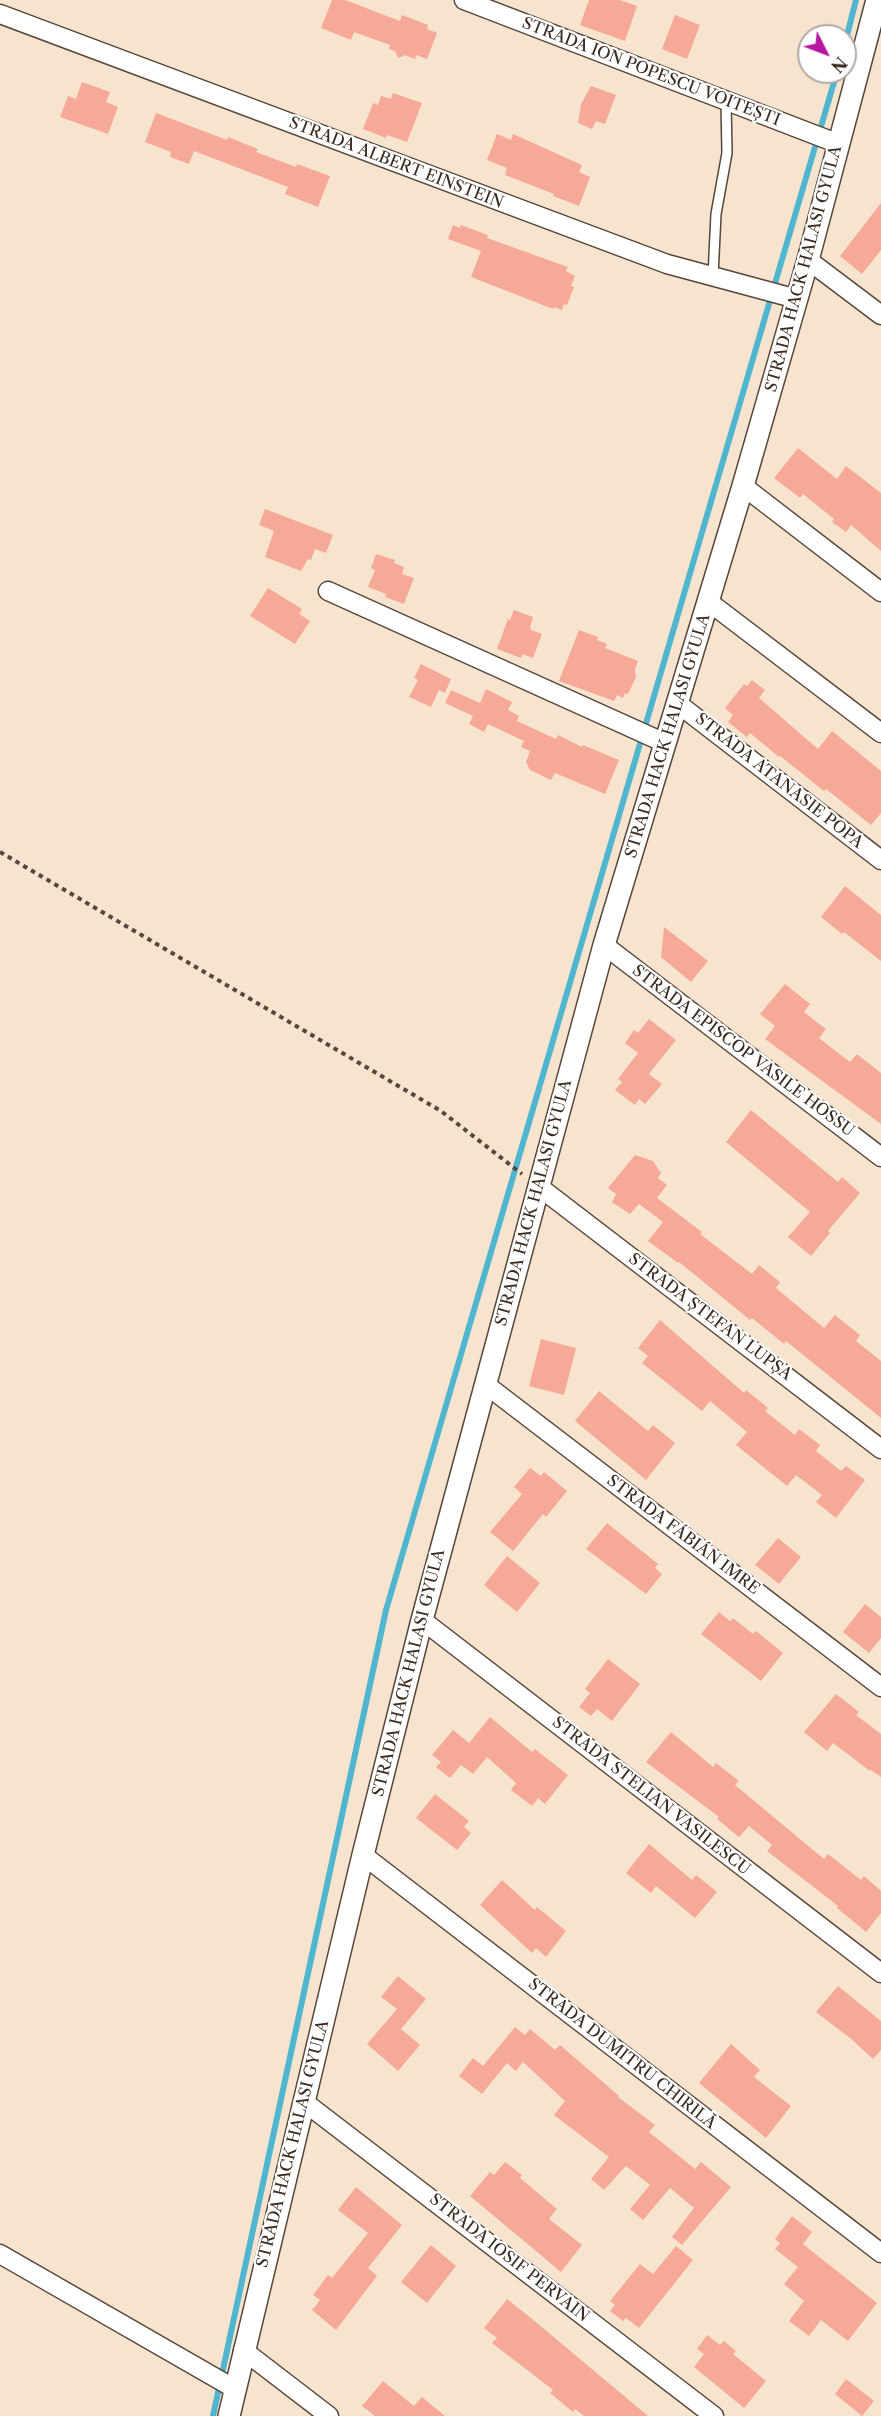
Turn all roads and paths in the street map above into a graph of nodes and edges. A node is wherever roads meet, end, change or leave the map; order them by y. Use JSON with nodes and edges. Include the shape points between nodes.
{"nodes":[{"id":1,"x":464,"y":0,"type":"edge"},
{"id":2,"x":876,"y":5,"type":"edge"},
{"id":3,"x":0,"y":14,"type":"edge"},
{"id":4,"x":726,"y":101,"type":"junction"},
{"id":5,"x":834,"y":142,"type":"junction"},
{"id":6,"x":808,"y":260,"type":"junction"},
{"id":7,"x":713,"y":276,"type":"junction"},
{"id":8,"x":794,"y":299,"type":"junction"},
{"id":9,"x":881,"y":315,"type":"edge"},
{"id":10,"x":743,"y":486,"type":"junction"},
{"id":11,"x":328,"y":591,"type":"dead end"},
{"id":12,"x":881,"y":592,"type":"edge"},
{"id":13,"x":709,"y":602,"type":"junction"},
{"id":14,"x":677,"y":703,"type":"junction"},
{"id":15,"x":881,"y":733,"type":"edge"},
{"id":16,"x":665,"y":743,"type":"junction"},
{"id":17,"x":0,"y":852,"type":"edge"},
{"id":18,"x":881,"y":860,"type":"edge"},
{"id":19,"x":604,"y":945,"type":"junction"},
{"id":20,"x":881,"y":1157,"type":"edge"},
{"id":21,"x":531,"y":1180,"type":"junction"},
{"id":22,"x":485,"y":1384,"type":"junction"},
{"id":23,"x":881,"y":1449,"type":"edge"},
{"id":24,"x":422,"y":1620,"type":"junction"},
{"id":25,"x":881,"y":1687,"type":"edge"},
{"id":26,"x":363,"y":1855,"type":"junction"},
{"id":27,"x":881,"y":1973,"type":"edge"},
{"id":28,"x":303,"y":2101,"type":"junction"},
{"id":29,"x":881,"y":2253,"type":"edge"},
{"id":30,"x":0,"y":2254,"type":"edge"},
{"id":31,"x":243,"y":2350,"type":"junction"},
{"id":32,"x":235,"y":2389,"type":"junction"},
{"id":33,"x":229,"y":2416,"type":"edge"},
{"id":34,"x":329,"y":2416,"type":"edge"},
{"id":35,"x":714,"y":2416,"type":"edge"}],
"edges":[{"from":1,"to":4,"type":"street","name":"STRADA ION POPESCU VOITEȘTI"},
{"from":2,"to":5,"type":"street","name":"STRADA HACK HALASI GYULA"},
{"from":3,"to":7,"type":"street","name":"STRADA ALBERT EINSTEIN","via":[[656,260]]},
{"from":4,"to":5,"type":"street","name":"STRADA ION POPESCU VOITEȘTI"},
{"from":4,"to":7,"type":"lane","via":[[727,153],[716,214]]},
{"from":5,"to":6,"type":"street","name":"STRADA HACK HALASI GYULA"},
{"from":6,"to":8,"type":"street","name":"STRADA HACK HALASI GYULA"},
{"from":6,"to":9,"type":"street"},
{"from":7,"to":8,"type":"street","name":"STRADA ALBERT EINSTEIN"},
{"from":8,"to":10,"type":"street","name":"STRADA HACK HALASI GYULA"},
{"from":10,"to":12,"type":"street"},
{"from":10,"to":13,"type":"street","name":"STRADA HACK HALASI GYULA"},
{"from":11,"to":16,"type":"street"},
{"from":13,"to":14,"type":"street","name":"STRADA HACK HALASI GYULA"},
{"from":13,"to":15,"type":"street"},
{"from":14,"to":16,"type":"street","name":"STRADA HACK HALASI GYULA"},
{"from":14,"to":18,"type":"street","name":"STRADA ATANASIE POPA"},
{"from":16,"to":19,"type":"street","name":"STRADA HACK HALASI GYULA"},
{"from":17,"to":21,"type":"path","via":[[441,1111]]},
{"from":19,"to":20,"type":"street","name":"STRADA EPISCOP VASILE HOSSU"},
{"from":19,"to":21,"type":"street","name":"STRADA HACK HALASI GYULA"},
{"from":21,"to":22,"type":"street","name":"STRADA HACK HALASI GYULA"},
{"from":21,"to":23,"type":"street","name":"STRADA ȘTEFAN LUPȘA"},
{"from":22,"to":24,"type":"street","name":"STRADA HACK HALASI GYULA"},
{"from":22,"to":25,"type":"street","name":"STRADA FÁBIÁN IMRE"},
{"from":24,"to":26,"type":"street","name":"STRADA HACK HALASI GYULA"},
{"from":24,"to":27,"type":"street","name":"STRADA STELIAN VASILESCU"},
{"from":26,"to":28,"type":"street","name":"STRADA HACK HALASI GYULA"},
{"from":26,"to":29,"type":"street","name":"STRADA DUMITRU CHIRILĂ"},
{"from":28,"to":31,"type":"street","name":"STRADA HACK HALASI GYULA"},
{"from":28,"to":35,"type":"street","name":"STRADA IOSIF PERVAIN"},
{"from":30,"to":32,"type":"street"},
{"from":31,"to":32,"type":"street","name":"STRADA HACK HALASI GYULA"},
{"from":31,"to":34,"type":"street"},
{"from":32,"to":33,"type":"street","name":"STRADA HACK HALASI GYULA"}]}
